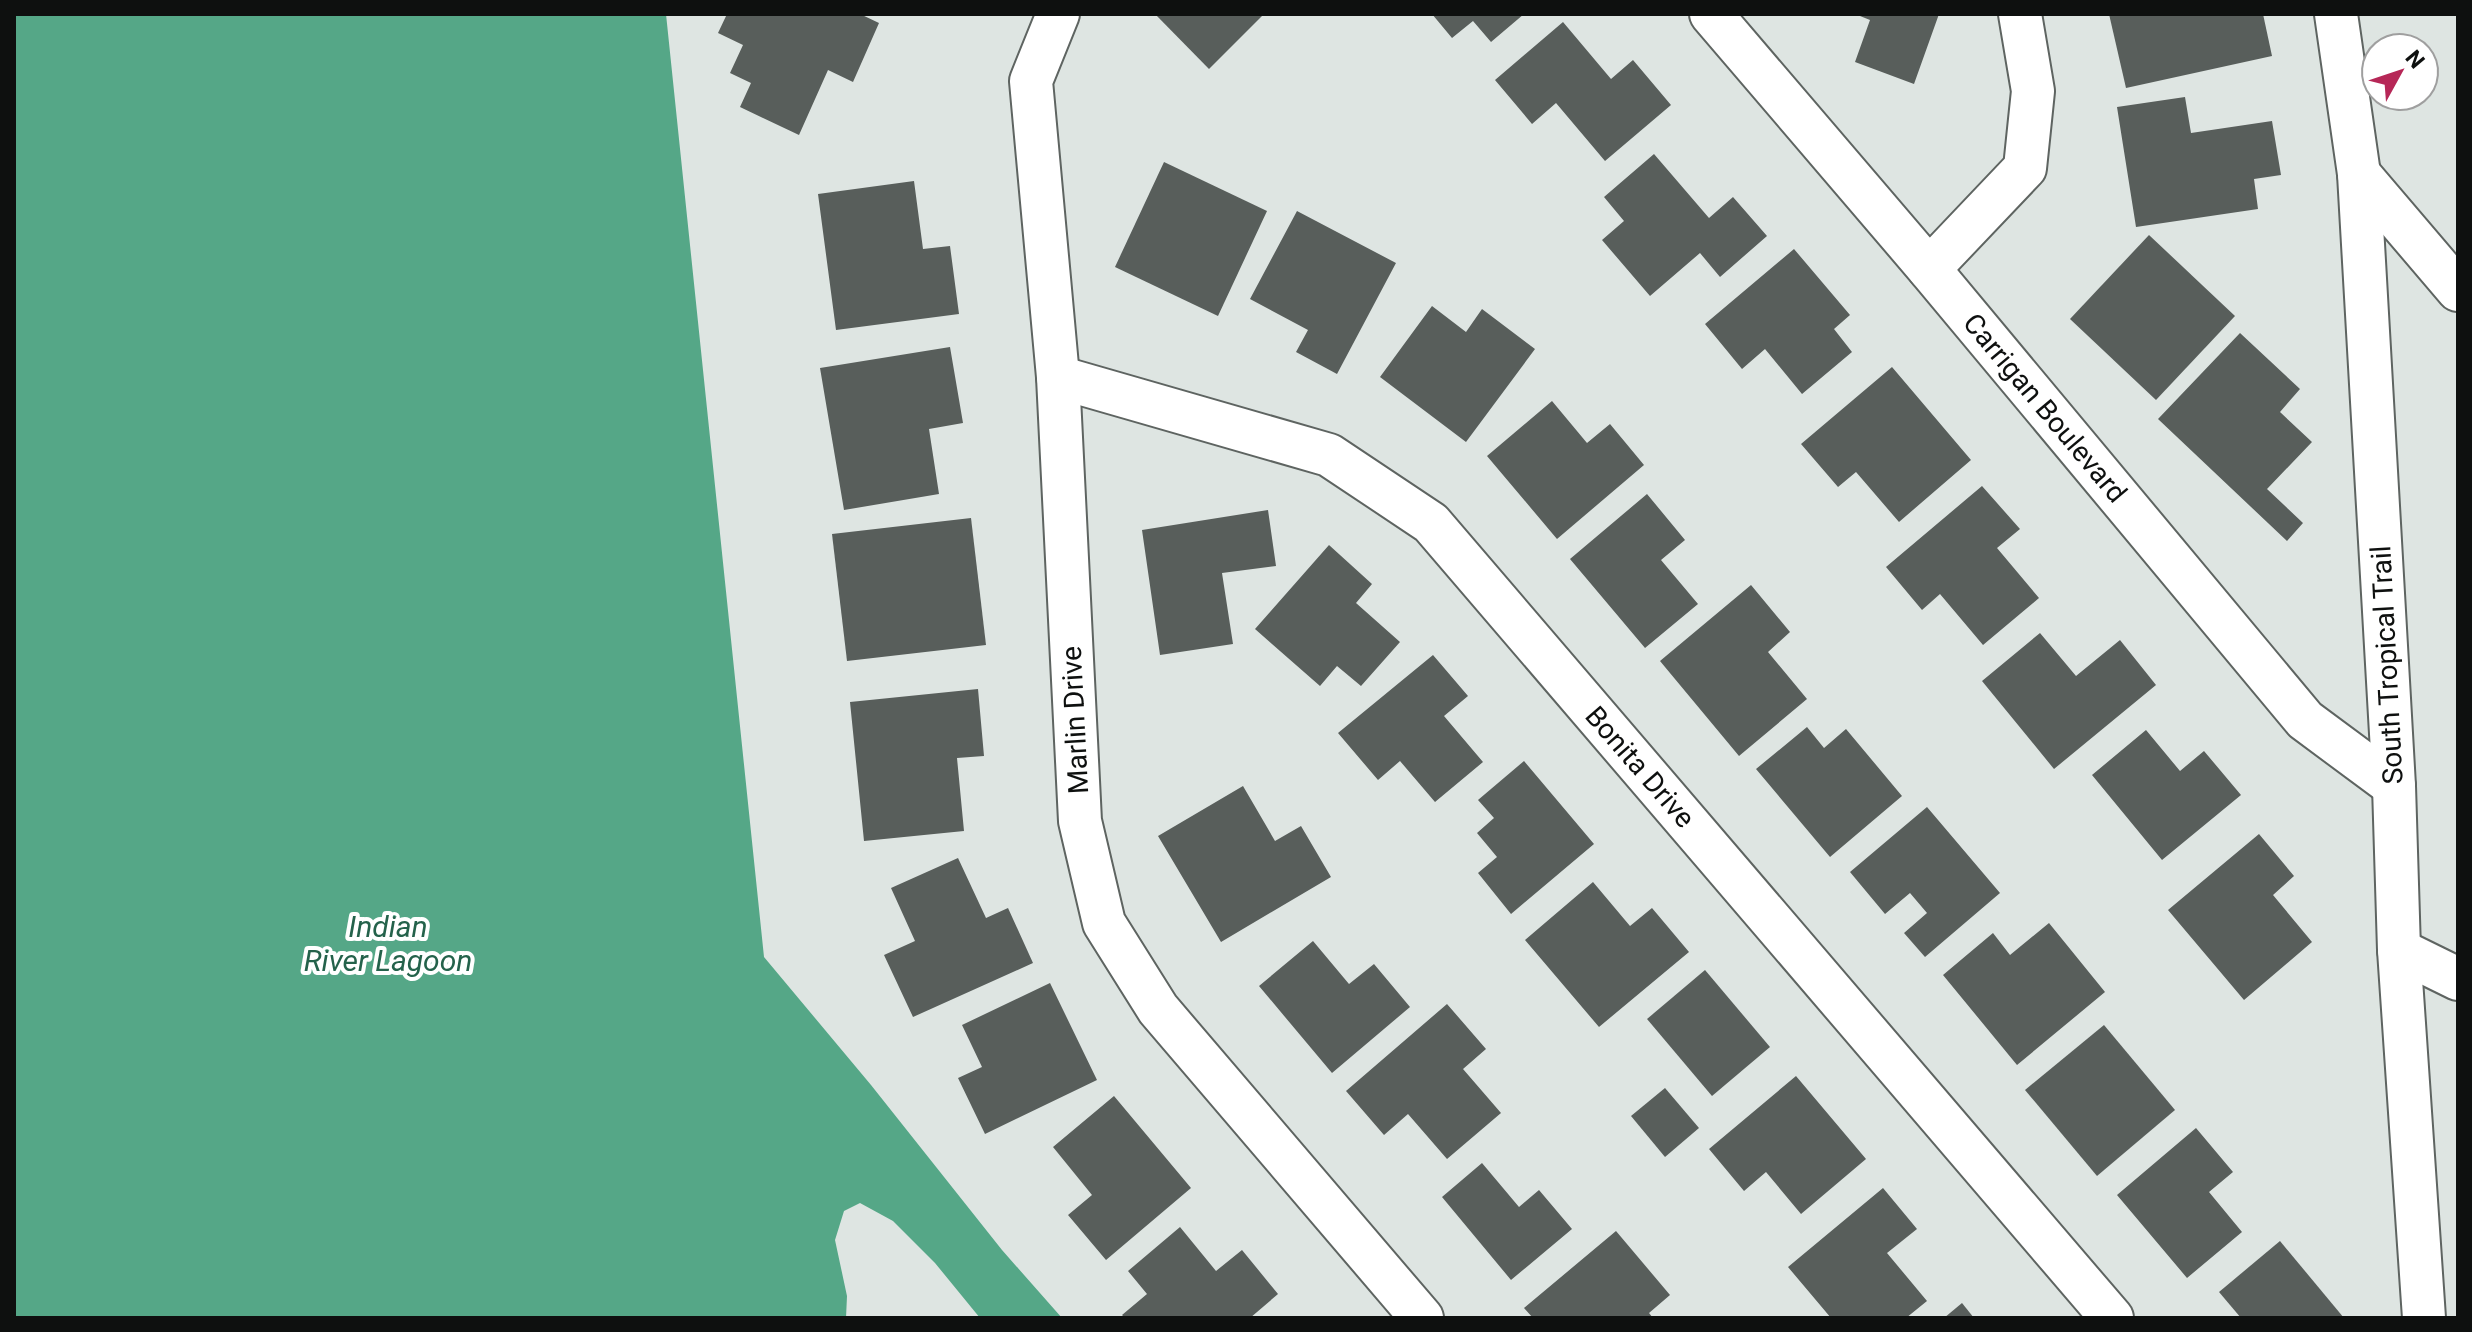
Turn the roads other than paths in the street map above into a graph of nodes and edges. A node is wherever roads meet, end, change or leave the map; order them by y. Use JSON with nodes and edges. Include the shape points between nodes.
{"nodes":[{"id":1,"x":1058,"y":14,"type":"edge"},
{"id":2,"x":1711,"y":14,"type":"edge"},
{"id":3,"x":2020,"y":14,"type":"edge"},
{"id":4,"x":2336,"y":14,"type":"edge"},
{"id":5,"x":2359,"y":174,"type":"junction"},
{"id":6,"x":1929,"y":269,"type":"junction"},
{"id":7,"x":2458,"y":290,"type":"edge"},
{"id":8,"x":1058,"y":377,"type":"junction"},
{"id":9,"x":2394,"y":786,"type":"junction"},
{"id":10,"x":2399,"y":950,"type":"junction"},
{"id":11,"x":2458,"y":979,"type":"edge"},
{"id":12,"x":1422,"y":1318,"type":"edge"},
{"id":13,"x":2112,"y":1318,"type":"edge"},
{"id":14,"x":2424,"y":1318,"type":"edge"}],
"edges":[{"from":1,"to":8,"type":"street","name":"Marlin Drive","via":[[1031,81]]},
{"from":2,"to":6,"type":"street","name":"Carrigan Boulevard"},
{"from":3,"to":6,"type":"street","via":[[2033,91],[2025,168]]},
{"from":4,"to":5,"type":"street","name":"South Tropical Trail"},
{"from":5,"to":7,"type":"street"},
{"from":5,"to":9,"type":"street","name":"South Tropical Trail"},
{"from":6,"to":9,"type":"street","name":"Carrigan Boulevard","via":[[2305,720]]},
{"from":8,"to":12,"type":"street","name":"Marlin Drive","via":[[1080,821],[1104,923],[1158,1009]]},
{"from":8,"to":13,"type":"street","name":"Bonita Drive","via":[[1329,455],[1431,523]]},
{"from":9,"to":10,"type":"street","name":"South Tropical Trail"},
{"from":10,"to":11,"type":"street"},
{"from":10,"to":14,"type":"street","name":"South Tropical Trail"}]}
